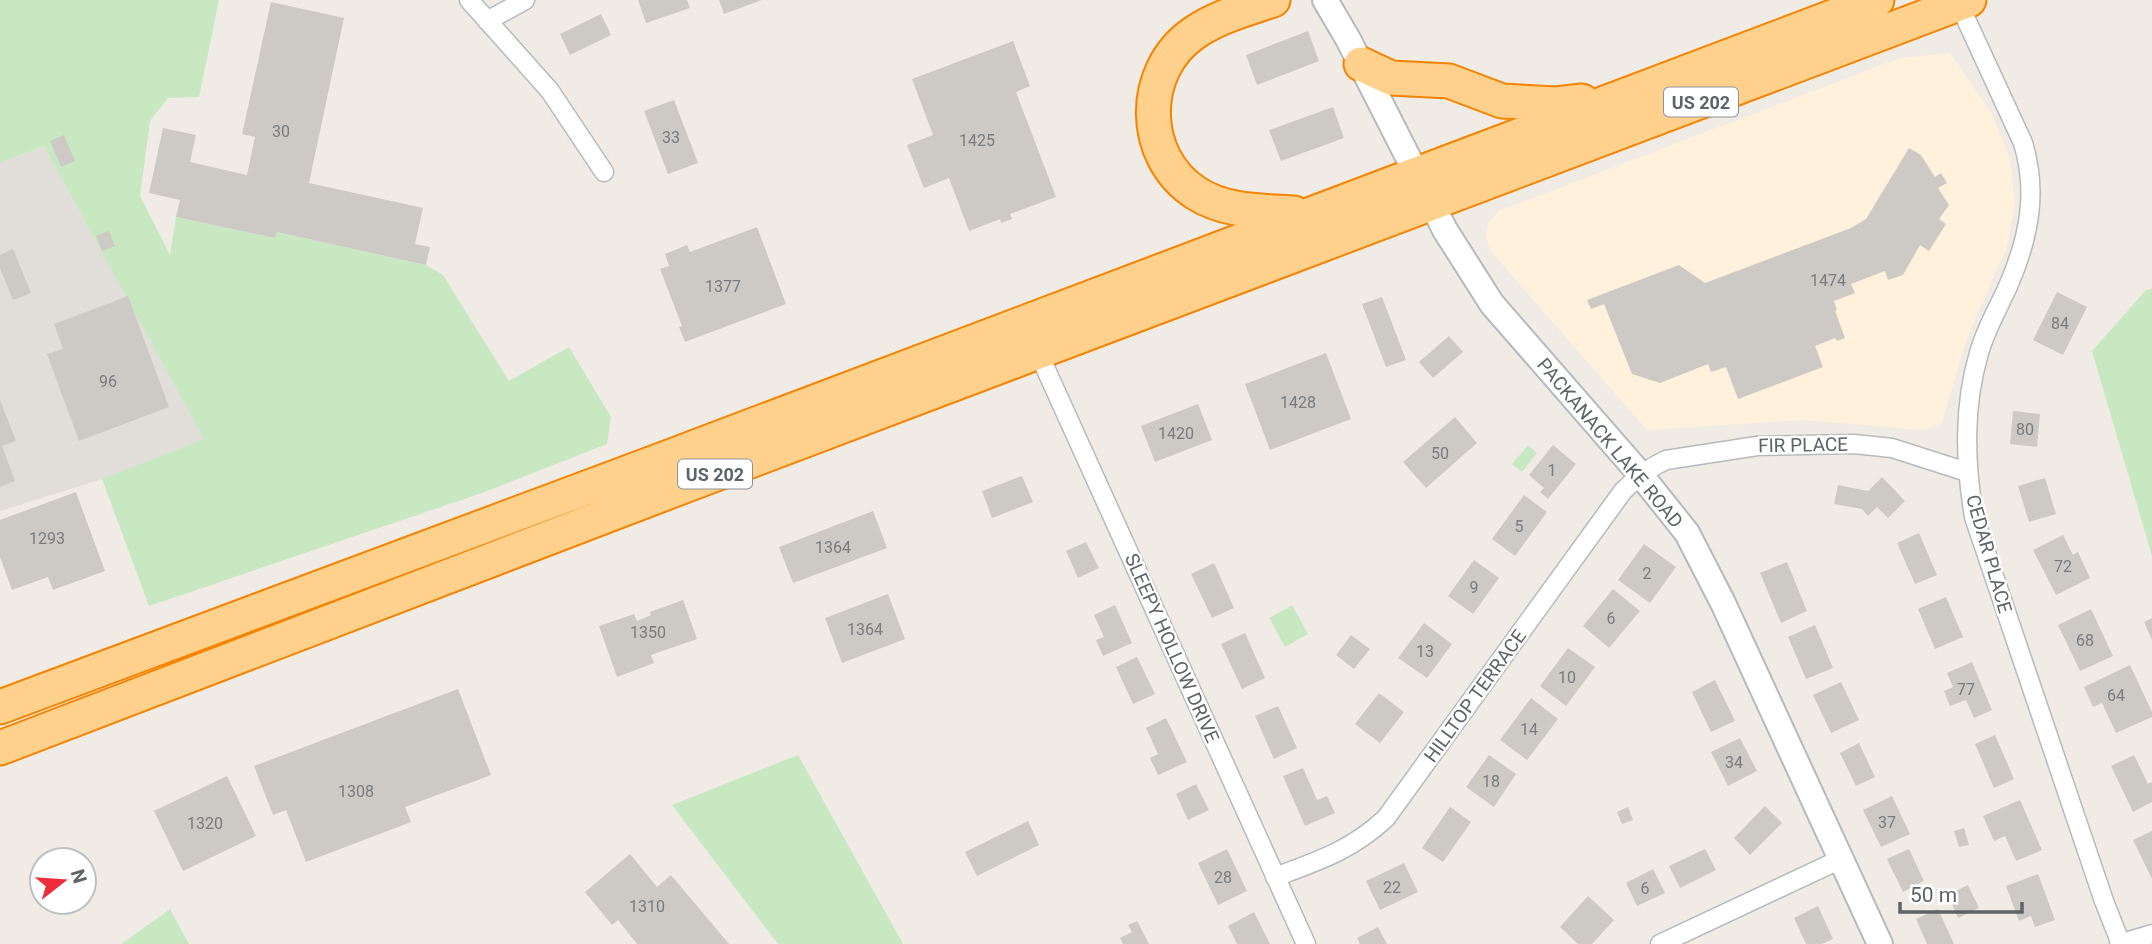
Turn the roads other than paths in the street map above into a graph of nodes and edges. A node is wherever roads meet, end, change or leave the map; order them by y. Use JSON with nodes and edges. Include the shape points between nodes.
{"nodes":[{"id":1,"x":469,"y":0,"type":"edge"},
{"id":2,"x":525,"y":0,"type":"edge"},
{"id":3,"x":1273,"y":0,"type":"edge"},
{"id":4,"x":1325,"y":0,"type":"edge"},
{"id":5,"x":1877,"y":0,"type":"edge"},
{"id":6,"x":1964,"y":2,"type":"edge"},
{"id":7,"x":487,"y":21,"type":"junction"},
{"id":8,"x":1361,"y":64,"type":"junction"},
{"id":9,"x":1629,"y":94,"type":"junction"},
{"id":10,"x":604,"y":172,"type":"dead end"},
{"id":11,"x":1416,"y":174,"type":"junction"},
{"id":12,"x":1432,"y":204,"type":"junction"},
{"id":13,"x":1307,"y":214,"type":"junction"},
{"id":14,"x":1038,"y":352,"type":"junction"},
{"id":15,"x":1967,"y":472,"type":"junction"},
{"id":16,"x":1640,"y":474,"type":"junction"},
{"id":17,"x":0,"y":706,"type":"edge"},
{"id":18,"x":0,"y":748,"type":"edge"},
{"id":19,"x":1841,"y":859,"type":"junction"},
{"id":20,"x":1275,"y":877,"type":"junction"},
{"id":21,"x":2152,"y":934,"type":"edge"},
{"id":22,"x":1306,"y":944,"type":"edge"},
{"id":23,"x":1660,"y":944,"type":"edge"},
{"id":24,"x":1881,"y":944,"type":"edge"},
{"id":25,"x":2120,"y":944,"type":"edge"}],
"edges":[{"from":1,"to":7,"type":"street"},
{"from":2,"to":7,"type":"street"},
{"from":3,"to":13,"type":"highway","via":[[1193,33],[1173,52],[1154,94],[1155,134],[1167,163],[1184,185],[1207,200],[1237,210]]},
{"from":4,"to":8,"type":"street","name":"PACKANACK LAKE ROAD"},
{"from":5,"to":9,"type":"highway","number":"US 202"},
{"from":6,"to":12,"type":"highway","number":"US 202"},
{"from":6,"to":15,"type":"street","name":"CEDAR PLACE","via":[[2023,143],[2032,188],[2026,238],[1990,323],[1971,386]]},
{"from":7,"to":10,"type":"street","via":[[550,91]]},
{"from":8,"to":9,"type":"highway","via":[[1391,78],[1449,81],[1502,101],[1556,104]]},
{"from":8,"to":11,"type":"street","name":"PACKANACK LAKE ROAD"},
{"from":9,"to":11,"type":"highway","number":"US 202"},
{"from":11,"to":12,"type":"street","name":"PACKANACK LAKE ROAD"},
{"from":11,"to":13,"type":"highway","number":"US 202"},
{"from":12,"to":14,"type":"highway","number":"US 202"},
{"from":12,"to":16,"type":"street","name":"PACKANACK LAKE ROAD","via":[[1492,304]]},
{"from":13,"to":17,"type":"highway","number":"US 202"},
{"from":14,"to":18,"type":"highway","number":"US 202"},
{"from":14,"to":20,"type":"street","name":"SLEEPY HOLLOW DRIVE"},
{"from":15,"to":16,"type":"street","name":"FIR PLACE","via":[[1892,448],[1832,444],[1721,450],[1666,460]]},
{"from":15,"to":25,"type":"street","name":"CEDAR PLACE","via":[[1983,549]]},
{"from":16,"to":19,"type":"street","name":"PACKANACK LAKE ROAD","via":[[1687,533],[1701,559]]},
{"from":16,"to":20,"type":"street","name":"HILLTOP TERRACE","via":[[1623,491],[1386,818],[1351,847]]},
{"from":19,"to":23,"type":"street"},
{"from":19,"to":24,"type":"street","name":"PACKANACK LAKE ROAD"},
{"from":20,"to":22,"type":"street","name":"SLEEPY HOLLOW DRIVE"},
{"from":21,"to":25,"type":"street"}]}
